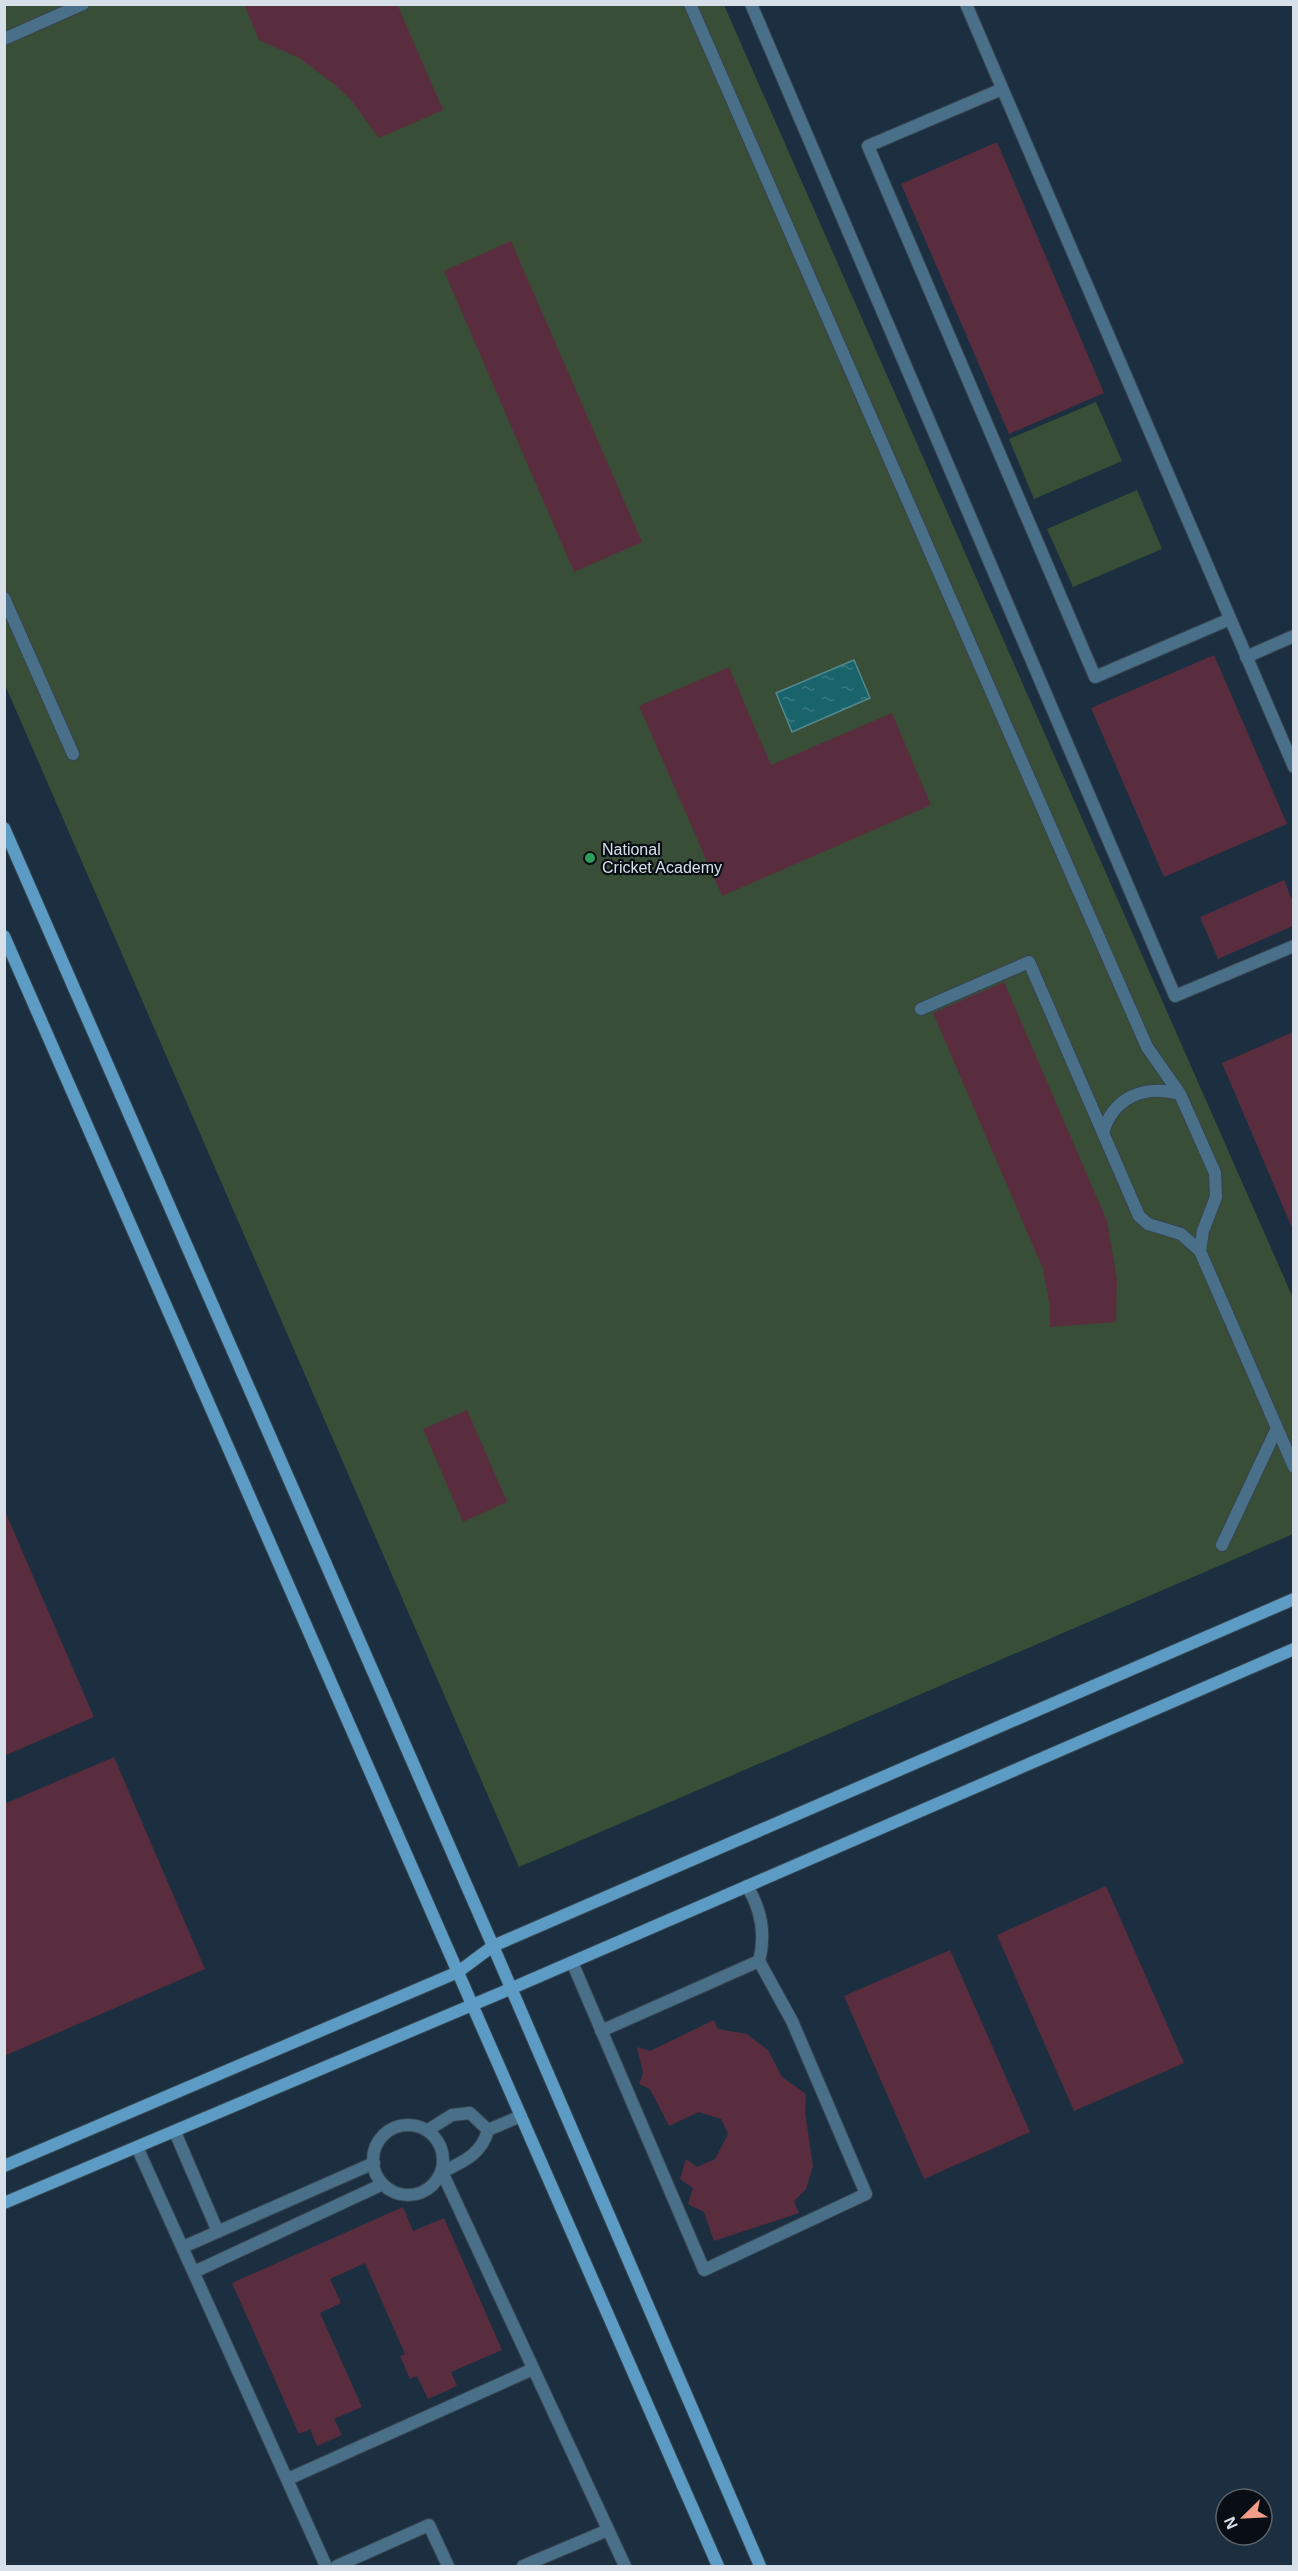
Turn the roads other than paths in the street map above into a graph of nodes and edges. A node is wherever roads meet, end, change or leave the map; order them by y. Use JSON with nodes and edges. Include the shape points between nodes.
{"nodes":[{"id":1,"x":83,"y":4,"type":"edge"},
{"id":2,"x":690,"y":4,"type":"edge"},
{"id":3,"x":751,"y":4,"type":"edge"},
{"id":4,"x":966,"y":4,"type":"edge"},
{"id":5,"x":4,"y":39,"type":"edge"},
{"id":6,"x":1002,"y":89,"type":"junction"},
{"id":7,"x":4,"y":598,"type":"edge"},
{"id":8,"x":1230,"y":619,"type":"junction"},
{"id":9,"x":1293,"y":636,"type":"edge"},
{"id":10,"x":1246,"y":657,"type":"junction"},
{"id":11,"x":73,"y":754,"type":"dead end"},
{"id":12,"x":1293,"y":767,"type":"edge"},
{"id":13,"x":4,"y":828,"type":"edge"},
{"id":14,"x":4,"y":936,"type":"edge"},
{"id":15,"x":1293,"y":946,"type":"edge"},
{"id":16,"x":921,"y":1009,"type":"dead end"},
{"id":17,"x":1180,"y":1094,"type":"junction"},
{"id":18,"x":1103,"y":1133,"type":"junction"},
{"id":19,"x":1200,"y":1251,"type":"junction"},
{"id":20,"x":1277,"y":1428,"type":"junction"},
{"id":21,"x":1293,"y":1467,"type":"edge"},
{"id":22,"x":1222,"y":1545,"type":"dead end"},
{"id":23,"x":1293,"y":1599,"type":"edge"},
{"id":24,"x":1293,"y":1649,"type":"edge"},
{"id":25,"x":747,"y":1886,"type":"junction"},
{"id":26,"x":493,"y":1946,"type":"junction"},
{"id":27,"x":759,"y":1961,"type":"junction"},
{"id":28,"x":572,"y":1962,"type":"junction"},
{"id":29,"x":458,"y":1972,"type":"junction"},
{"id":30,"x":510,"y":1989,"type":"junction"},
{"id":31,"x":472,"y":2005,"type":"junction"},
{"id":32,"x":602,"y":2031,"type":"junction"},
{"id":33,"x":521,"y":2116,"type":"junction"},
{"id":34,"x":428,"y":2130,"type":"junction"},
{"id":35,"x":488,"y":2130,"type":"junction"},
{"id":36,"x":175,"y":2132,"type":"junction"},
{"id":37,"x":137,"y":2147,"type":"junction"},
{"id":38,"x":374,"y":2163,"type":"junction"},
{"id":39,"x":4,"y":2166,"type":"edge"},
{"id":40,"x":442,"y":2172,"type":"junction"},
{"id":41,"x":383,"y":2184,"type":"junction"},
{"id":42,"x":4,"y":2203,"type":"edge"},
{"id":43,"x":218,"y":2232,"type":"junction"},
{"id":44,"x":183,"y":2247,"type":"junction"},
{"id":45,"x":194,"y":2272,"type":"junction"},
{"id":46,"x":533,"y":2369,"type":"junction"},
{"id":47,"x":288,"y":2479,"type":"junction"},
{"id":48,"x":608,"y":2530,"type":"junction"},
{"id":49,"x":326,"y":2566,"type":"edge"},
{"id":50,"x":337,"y":2566,"type":"edge"},
{"id":51,"x":448,"y":2566,"type":"edge"},
{"id":52,"x":523,"y":2566,"type":"edge"},
{"id":53,"x":625,"y":2566,"type":"edge"},
{"id":54,"x":718,"y":2566,"type":"edge"},
{"id":55,"x":760,"y":2566,"type":"edge"}],
"edges":[{"from":1,"to":5,"type":"lane"},
{"from":2,"to":17,"type":"lane","via":[[1147,1047]]},
{"from":3,"to":15,"type":"lane","via":[[1175,996]]},
{"from":4,"to":6,"type":"lane"},
{"from":6,"to":8,"type":"lane"},
{"from":6,"to":8,"type":"lane","via":[[868,146],[1081,644],[1095,676]]},
{"from":7,"to":11,"type":"lane"},
{"from":8,"to":10,"type":"lane"},
{"from":9,"to":10,"type":"lane"},
{"from":10,"to":12,"type":"lane"},
{"from":13,"to":26,"type":"main road"},
{"from":14,"to":29,"type":"main road"},
{"from":16,"to":18,"type":"lane","via":[[1029,962]]},
{"from":17,"to":18,"type":"lane","via":[[1153,1089],[1128,1097],[1112,1113]]},
{"from":17,"to":19,"type":"lane","via":[[1215,1173],[1216,1197]]},
{"from":18,"to":19,"type":"lane","via":[[1139,1216],[1148,1224],[1181,1234]]},
{"from":19,"to":20,"type":"lane"},
{"from":20,"to":21,"type":"lane"},
{"from":20,"to":22,"type":"lane"},
{"from":23,"to":26,"type":"main road"},
{"from":24,"to":25,"type":"main road"},
{"from":25,"to":27,"type":"lane","via":[[759,1905],[763,1947]]},
{"from":25,"to":28,"type":"main road"},
{"from":26,"to":29,"type":"main road"},
{"from":26,"to":30,"type":"main road"},
{"from":27,"to":32,"type":"lane"},
{"from":27,"to":32,"type":"lane","via":[[792,2020],[866,2194],[704,2270]]},
{"from":28,"to":30,"type":"main road"},
{"from":28,"to":32,"type":"lane"},
{"from":29,"to":31,"type":"main road"},
{"from":29,"to":39,"type":"main road"},
{"from":30,"to":31,"type":"main road"},
{"from":30,"to":55,"type":"main road"},
{"from":31,"to":33,"type":"main road"},
{"from":31,"to":36,"type":"main road"},
{"from":33,"to":35,"type":"lane"},
{"from":33,"to":54,"type":"main road"},
{"from":34,"to":35,"type":"lane","via":[[452,2115],[470,2113]]},
{"from":34,"to":38,"type":"lane","via":[[406,2125],[386,2133],[374,2152]]},
{"from":34,"to":40,"type":"lane","via":[[441,2148]]},
{"from":35,"to":40,"type":"lane","via":[[485,2143],[469,2159]]},
{"from":36,"to":37,"type":"main road"},
{"from":36,"to":43,"type":"lane"},
{"from":37,"to":42,"type":"main road"},
{"from":37,"to":44,"type":"lane"},
{"from":38,"to":41,"type":"lane"},
{"from":38,"to":43,"type":"lane"},
{"from":40,"to":41,"type":"lane","via":[[427,2190],[416,2194],[393,2191]]},
{"from":40,"to":46,"type":"lane"},
{"from":41,"to":45,"type":"lane"},
{"from":43,"to":44,"type":"lane"},
{"from":44,"to":45,"type":"lane"},
{"from":45,"to":47,"type":"lane"},
{"from":46,"to":47,"type":"lane"},
{"from":46,"to":48,"type":"lane"},
{"from":47,"to":49,"type":"lane"},
{"from":48,"to":52,"type":"lane"},
{"from":48,"to":53,"type":"lane"},
{"from":50,"to":51,"type":"lane","via":[[429,2525]]}]}
